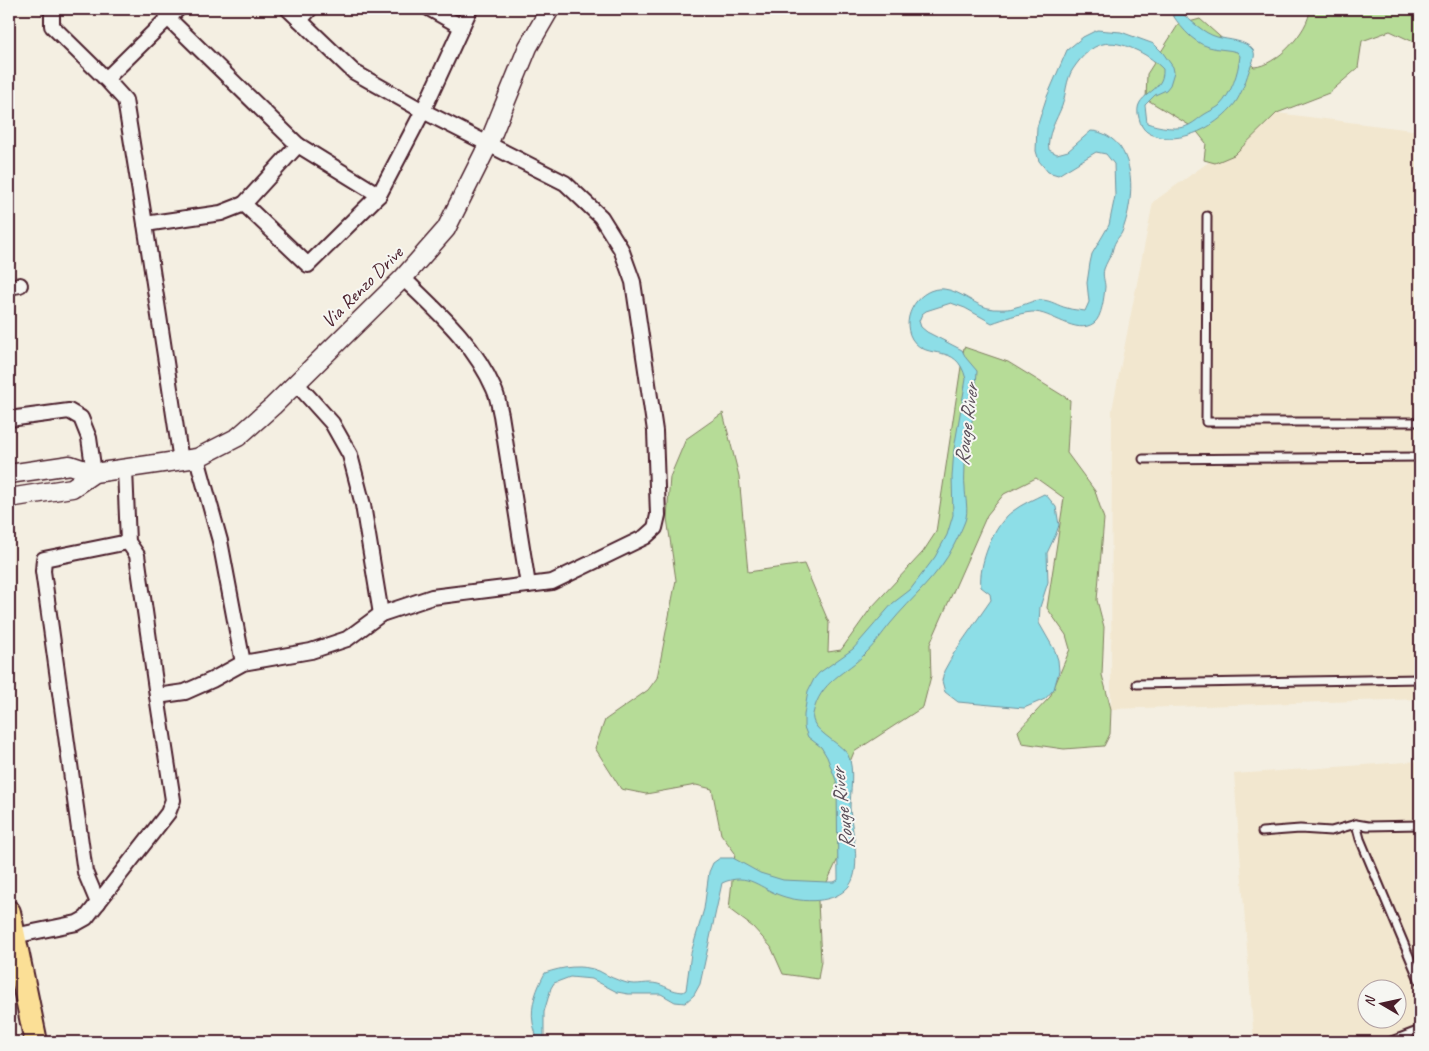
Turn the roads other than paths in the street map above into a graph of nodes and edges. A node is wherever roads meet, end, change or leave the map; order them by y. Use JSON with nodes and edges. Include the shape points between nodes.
{"nodes":[{"id":1,"x":52,"y":9,"type":"edge"},
{"id":2,"x":288,"y":9,"type":"edge"},
{"id":3,"x":310,"y":9,"type":"edge"},
{"id":4,"x":430,"y":9,"type":"edge"},
{"id":5,"x":470,"y":9,"type":"edge"},
{"id":6,"x":550,"y":9,"type":"edge"},
{"id":7,"x":173,"y":14,"type":"edge"},
{"id":8,"x":300,"y":20,"type":"junction"},
{"id":9,"x":462,"y":27,"type":"junction"},
{"id":10,"x":106,"y":79,"type":"junction"},
{"id":11,"x":422,"y":111,"type":"junction"},
{"id":12,"x":298,"y":145,"type":"junction"},
{"id":13,"x":488,"y":146,"type":"junction"},
{"id":14,"x":380,"y":195,"type":"junction"},
{"id":15,"x":244,"y":204,"type":"junction"},
{"id":16,"x":1208,"y":216,"type":"dead end"},
{"id":17,"x":145,"y":224,"type":"junction"},
{"id":18,"x":403,"y":278,"type":"junction"},
{"id":19,"x":296,"y":383,"type":"junction"},
{"id":20,"x":9,"y":419,"type":"edge"},
{"id":21,"x":1420,"y":422,"type":"edge"},
{"id":22,"x":1420,"y":457,"type":"edge"},
{"id":23,"x":1143,"y":459,"type":"dead end"},
{"id":24,"x":189,"y":460,"type":"junction"},
{"id":25,"x":124,"y":469,"type":"junction"},
{"id":26,"x":94,"y":473,"type":"junction"},
{"id":27,"x":9,"y":474,"type":"edge"},
{"id":28,"x":9,"y":498,"type":"edge"},
{"id":29,"x":128,"y":542,"type":"junction"},
{"id":30,"x":528,"y":585,"type":"junction"},
{"id":31,"x":381,"y":614,"type":"junction"},
{"id":32,"x":242,"y":663,"type":"junction"},
{"id":33,"x":1420,"y":679,"type":"edge"},
{"id":34,"x":1138,"y":684,"type":"dead end"},
{"id":35,"x":157,"y":696,"type":"junction"},
{"id":36,"x":1356,"y":824,"type":"junction"},
{"id":37,"x":1420,"y":825,"type":"edge"},
{"id":38,"x":1262,"y":832,"type":"dead end"},
{"id":39,"x":98,"y":903,"type":"junction"},
{"id":40,"x":9,"y":912,"type":"edge"},
{"id":41,"x":14,"y":936,"type":"junction"},
{"id":42,"x":1420,"y":982,"type":"edge"},
{"id":43,"x":1420,"y":1030,"type":"edge"},
{"id":44,"x":36,"y":1042,"type":"edge"},
{"id":45,"x":1389,"y":1042,"type":"edge"}],
"edges":[{"from":1,"to":10,"type":"street","via":[[52,26]]},
{"from":2,"to":8,"type":"street"},
{"from":3,"to":8,"type":"street"},
{"from":4,"to":9,"type":"street"},
{"from":5,"to":9,"type":"street"},
{"from":6,"to":13,"type":"street","name":"Via Renzo Drive","via":[[528,47]]},
{"from":7,"to":10,"type":"street"},
{"from":7,"to":12,"type":"street"},
{"from":8,"to":11,"type":"street","via":[[354,72]]},
{"from":9,"to":11,"type":"street"},
{"from":10,"to":17,"type":"street","via":[[124,100]]},
{"from":11,"to":13,"type":"street"},
{"from":11,"to":14,"type":"street"},
{"from":12,"to":14,"type":"street"},
{"from":12,"to":15,"type":"street"},
{"from":13,"to":18,"type":"street","name":"Via Renzo Drive","via":[[446,230]]},
{"from":13,"to":30,"type":"street","via":[[565,183],[602,216],[621,249],[633,282],[655,431],[658,516],[655,528],[645,537],[552,582]]},
{"from":14,"to":15,"type":"street","via":[[308,265]]},
{"from":15,"to":17,"type":"street","via":[[221,213]]},
{"from":16,"to":21,"type":"lane","via":[[1206,422]]},
{"from":17,"to":24,"type":"street"},
{"from":18,"to":19,"type":"street","name":"Via Renzo Drive"},
{"from":18,"to":30,"type":"street","via":[[457,331],[478,358],[495,390]]},
{"from":19,"to":24,"type":"street","name":"Via Renzo Drive","via":[[238,437]]},
{"from":19,"to":31,"type":"street","via":[[332,423],[350,455],[363,506]]},
{"from":20,"to":26,"type":"street","via":[[69,410],[81,418],[90,438]]},
{"from":22,"to":23,"type":"lane"},
{"from":24,"to":25,"type":"street","name":"Via Renzo Drive"},
{"from":24,"to":32,"type":"street","via":[[220,541]]},
{"from":25,"to":26,"type":"street","name":"Via Renzo Drive"},
{"from":25,"to":29,"type":"street"},
{"from":26,"to":27,"type":"street","name":"Via Renzo Drive","via":[[70,465]]},
{"from":26,"to":28,"type":"street","name":"Via Renzo Drive","via":[[72,488]]},
{"from":29,"to":35,"type":"street","via":[[137,555]]},
{"from":29,"to":39,"type":"street","via":[[44,559],[43,571],[85,872]]},
{"from":30,"to":31,"type":"street","via":[[432,597]]},
{"from":31,"to":32,"type":"street","via":[[348,638],[311,651]]},
{"from":32,"to":35,"type":"street","via":[[185,692]]},
{"from":33,"to":34,"type":"lane"},
{"from":35,"to":39,"type":"street","via":[[173,800],[168,813]]},
{"from":36,"to":37,"type":"lane"},
{"from":36,"to":38,"type":"lane","via":[[1331,831]]},
{"from":36,"to":42,"type":"lane"},
{"from":39,"to":41,"type":"street","via":[[78,923]]},
{"from":40,"to":41,"type":"main road"},
{"from":41,"to":44,"type":"main road"},
{"from":43,"to":45,"type":"lane"}]}
